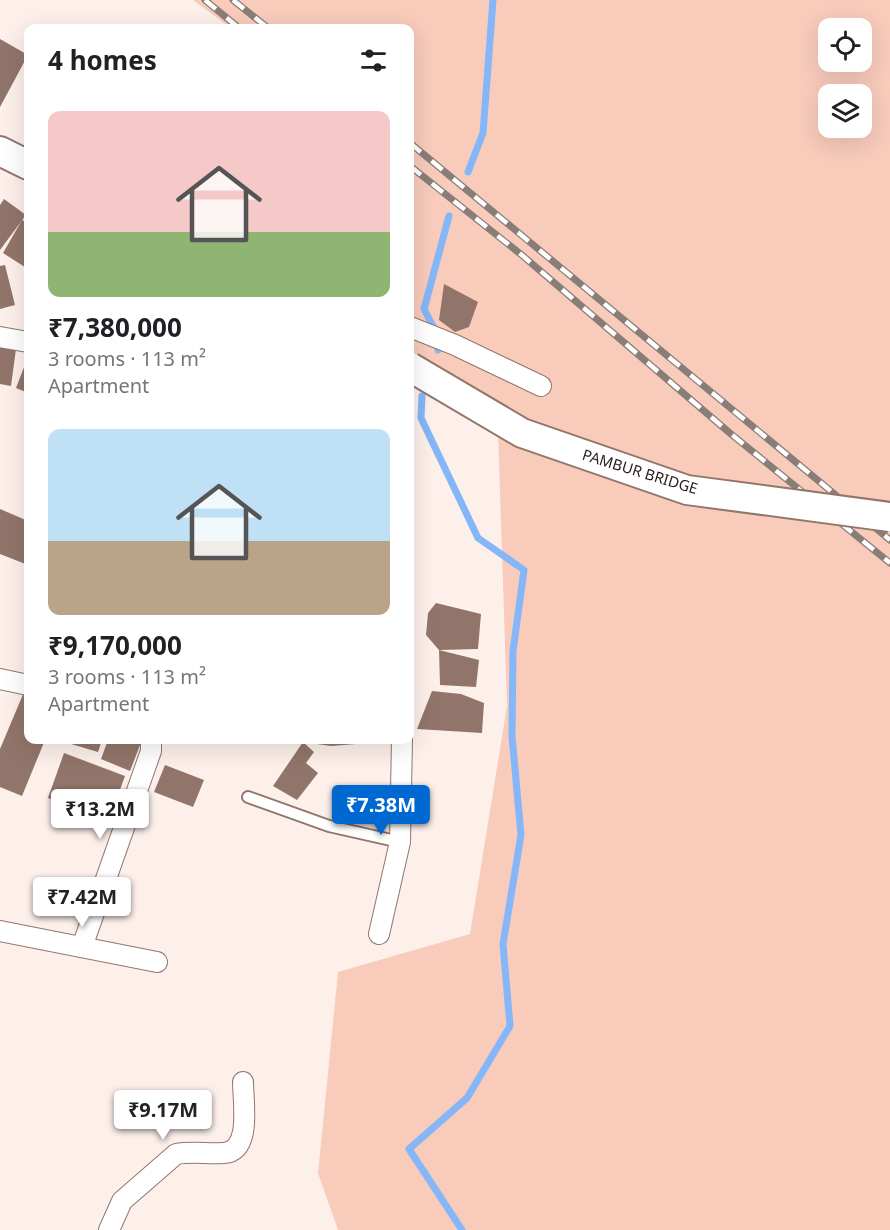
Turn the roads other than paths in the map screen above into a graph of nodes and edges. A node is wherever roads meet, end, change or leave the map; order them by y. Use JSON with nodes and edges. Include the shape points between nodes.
{"nodes":[{"id":1,"x":0,"y":151,"type":"edge"},
{"id":2,"x":24,"y":163,"type":"edge"},
{"id":3,"x":414,"y":329,"type":"edge"},
{"id":4,"x":0,"y":337,"type":"edge"},
{"id":5,"x":24,"y":341,"type":"edge"},
{"id":6,"x":414,"y":369,"type":"edge"},
{"id":7,"x":541,"y":386,"type":"dead end"},
{"id":8,"x":890,"y":517,"type":"edge"},
{"id":9,"x":0,"y":679,"type":"edge"},
{"id":10,"x":24,"y":685,"type":"edge"},
{"id":11,"x":151,"y":744,"type":"edge"},
{"id":12,"x":402,"y":744,"type":"edge"},
{"id":13,"x":248,"y":797,"type":"dead end"},
{"id":14,"x":400,"y":842,"type":"junction"},
{"id":15,"x":0,"y":931,"type":"edge"},
{"id":16,"x":379,"y":934,"type":"dead end"},
{"id":17,"x":82,"y":947,"type":"junction"},
{"id":18,"x":157,"y":962,"type":"dead end"},
{"id":19,"x":243,"y":1082,"type":"dead end"},
{"id":20,"x":109,"y":1230,"type":"edge"}],
"edges":[{"from":1,"to":2,"type":"main road"},
{"from":3,"to":7,"type":"street"},
{"from":4,"to":5,"type":"street"},
{"from":6,"to":8,"type":"main road","name":"PAMBUR BRIDGE","bridge":true,"via":[[522,434],[687,490]]},
{"from":9,"to":10,"type":"street"},
{"from":11,"to":17,"type":"street"},
{"from":12,"to":14,"type":"street"},
{"from":13,"to":14,"type":"lane","via":[[329,826]]},
{"from":14,"to":16,"type":"street"},
{"from":15,"to":17,"type":"street"},
{"from":17,"to":18,"type":"street"},
{"from":19,"to":20,"type":"street","via":[[240,1144],[227,1153],[176,1154],[123,1201]]}]}
